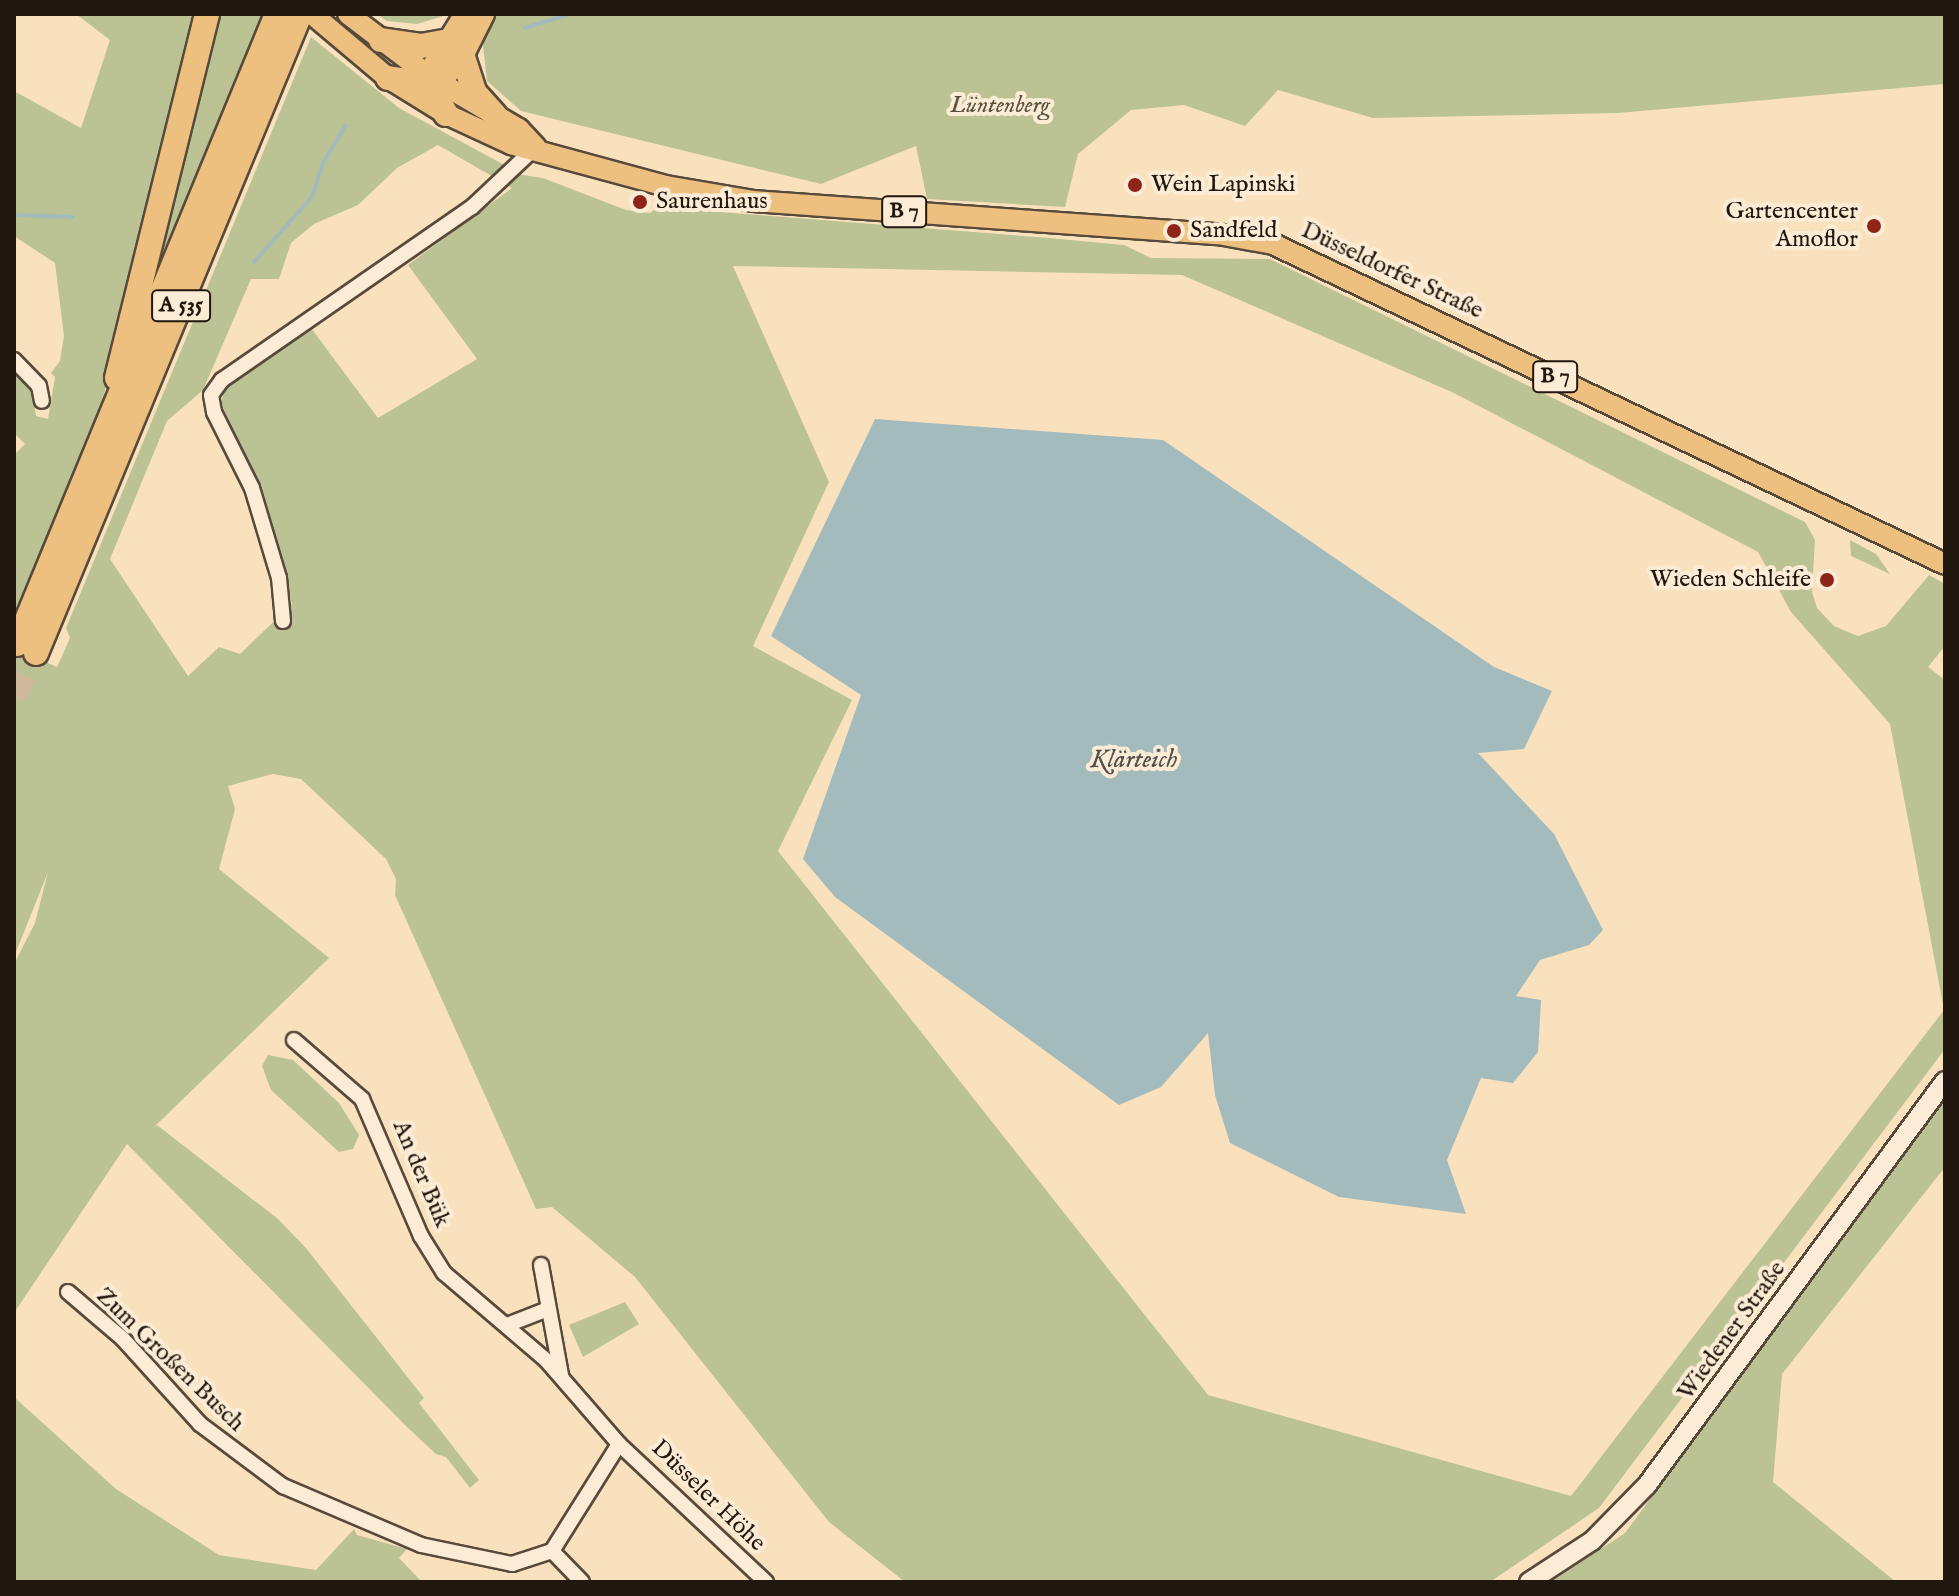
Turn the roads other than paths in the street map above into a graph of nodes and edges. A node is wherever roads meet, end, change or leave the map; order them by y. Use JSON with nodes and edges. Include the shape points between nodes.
{"nodes":[{"id":1,"x":207,"y":14,"type":"edge"},
{"id":2,"x":300,"y":14,"type":"edge"},
{"id":3,"x":312,"y":14,"type":"edge"},
{"id":4,"x":348,"y":14,"type":"edge"},
{"id":5,"x":467,"y":14,"type":"edge"},
{"id":6,"x":482,"y":14,"type":"edge"},
{"id":7,"x":273,"y":24,"type":"edge"},
{"id":8,"x":381,"y":40,"type":"junction"},
{"id":9,"x":456,"y":48,"type":"junction"},
{"id":10,"x":388,"y":78,"type":"junction"},
{"id":11,"x":432,"y":78,"type":"junction"},
{"id":12,"x":446,"y":114,"type":"junction"},
{"id":13,"x":495,"y":115,"type":"junction"},
{"id":14,"x":536,"y":147,"type":"junction"},
{"id":15,"x":14,"y":360,"type":"edge"},
{"id":16,"x":42,"y":401,"type":"dead end"},
{"id":17,"x":108,"y":432,"type":"junction"},
{"id":18,"x":1945,"y":564,"type":"edge"},
{"id":19,"x":283,"y":621,"type":"dead end"},
{"id":20,"x":294,"y":1040,"type":"dead end"},
{"id":21,"x":1945,"y":1081,"type":"edge"},
{"id":22,"x":541,"y":1265,"type":"dead end"},
{"id":23,"x":68,"y":1292,"type":"dead end"},
{"id":24,"x":548,"y":1309,"type":"junction"},
{"id":25,"x":507,"y":1325,"type":"junction"},
{"id":26,"x":561,"y":1375,"type":"junction"},
{"id":27,"x":619,"y":1444,"type":"junction"},
{"id":28,"x":552,"y":1551,"type":"junction"},
{"id":29,"x":582,"y":1582,"type":"edge"},
{"id":30,"x":766,"y":1582,"type":"edge"},
{"id":31,"x":1529,"y":1582,"type":"edge"}],
"edges":[{"from":1,"to":17,"type":"highway"},
{"from":2,"to":17,"type":"highway","number":"A 535","via":[[26,648]]},
{"from":3,"to":10,"type":"main road","name":"Düsseldorfer Straße","number":"B 7"},
{"from":4,"to":8,"type":"main road","name":"Düsseldorfer Straße","number":"B 7"},
{"from":5,"to":9,"type":"highway"},
{"from":6,"to":9,"type":"highway"},
{"from":7,"to":17,"type":"highway","number":"A 535"},
{"from":8,"to":9,"type":"highway"},
{"from":8,"to":11,"type":"main road","name":"Düsseldorfer Straße","number":"B 7"},
{"from":9,"to":11,"type":"highway","via":[[450,71]]},
{"from":9,"to":13,"type":"highway","via":[[474,92]]},
{"from":10,"to":11,"type":"highway","via":[[418,83]]},
{"from":10,"to":12,"type":"main road","name":"Düsseldorfer Straße","number":"B 7"},
{"from":11,"to":12,"type":"highway","via":[[433,92]]},
{"from":11,"to":13,"type":"main road","name":"Düsseldorfer Straße","number":"B 7"},
{"from":12,"to":14,"type":"main road","name":"Düsseldorfer Straße","number":"B 7","via":[[511,144]]},
{"from":13,"to":14,"type":"main road","name":"Düsseldorfer Straße","number":"B 7"},
{"from":14,"to":18,"type":"main road","name":"Düsseldorfer Straße","number":"B 7","via":[[618,174],[727,197],[1218,234],[1273,244]]},
{"from":14,"to":19,"type":"street","via":[[472,207],[222,380],[211,395],[214,412],[252,488],[279,578]]},
{"from":15,"to":16,"type":"street","via":[[39,386]]},
{"from":20,"to":25,"type":"street","name":"An der Bük","via":[[362,1099],[435,1259],[457,1287]]},
{"from":21,"to":31,"type":"main road","name":"Wiedener Straße","via":[[1647,1485],[1592,1541]]},
{"from":22,"to":24,"type":"street","name":"An der Bük"},
{"from":23,"to":28,"type":"street","name":"Zum Großen Busch","via":[[123,1339],[200,1424],[283,1486],[421,1545],[512,1564]]},
{"from":24,"to":25,"type":"street"},
{"from":24,"to":26,"type":"street","name":"An der Bük"},
{"from":25,"to":26,"type":"street","name":"An der Bük"},
{"from":26,"to":27,"type":"street","name":"An der Bük"},
{"from":27,"to":28,"type":"street"},
{"from":27,"to":30,"type":"street","name":"Düsseler Höhe"},
{"from":28,"to":29,"type":"street"}]}
